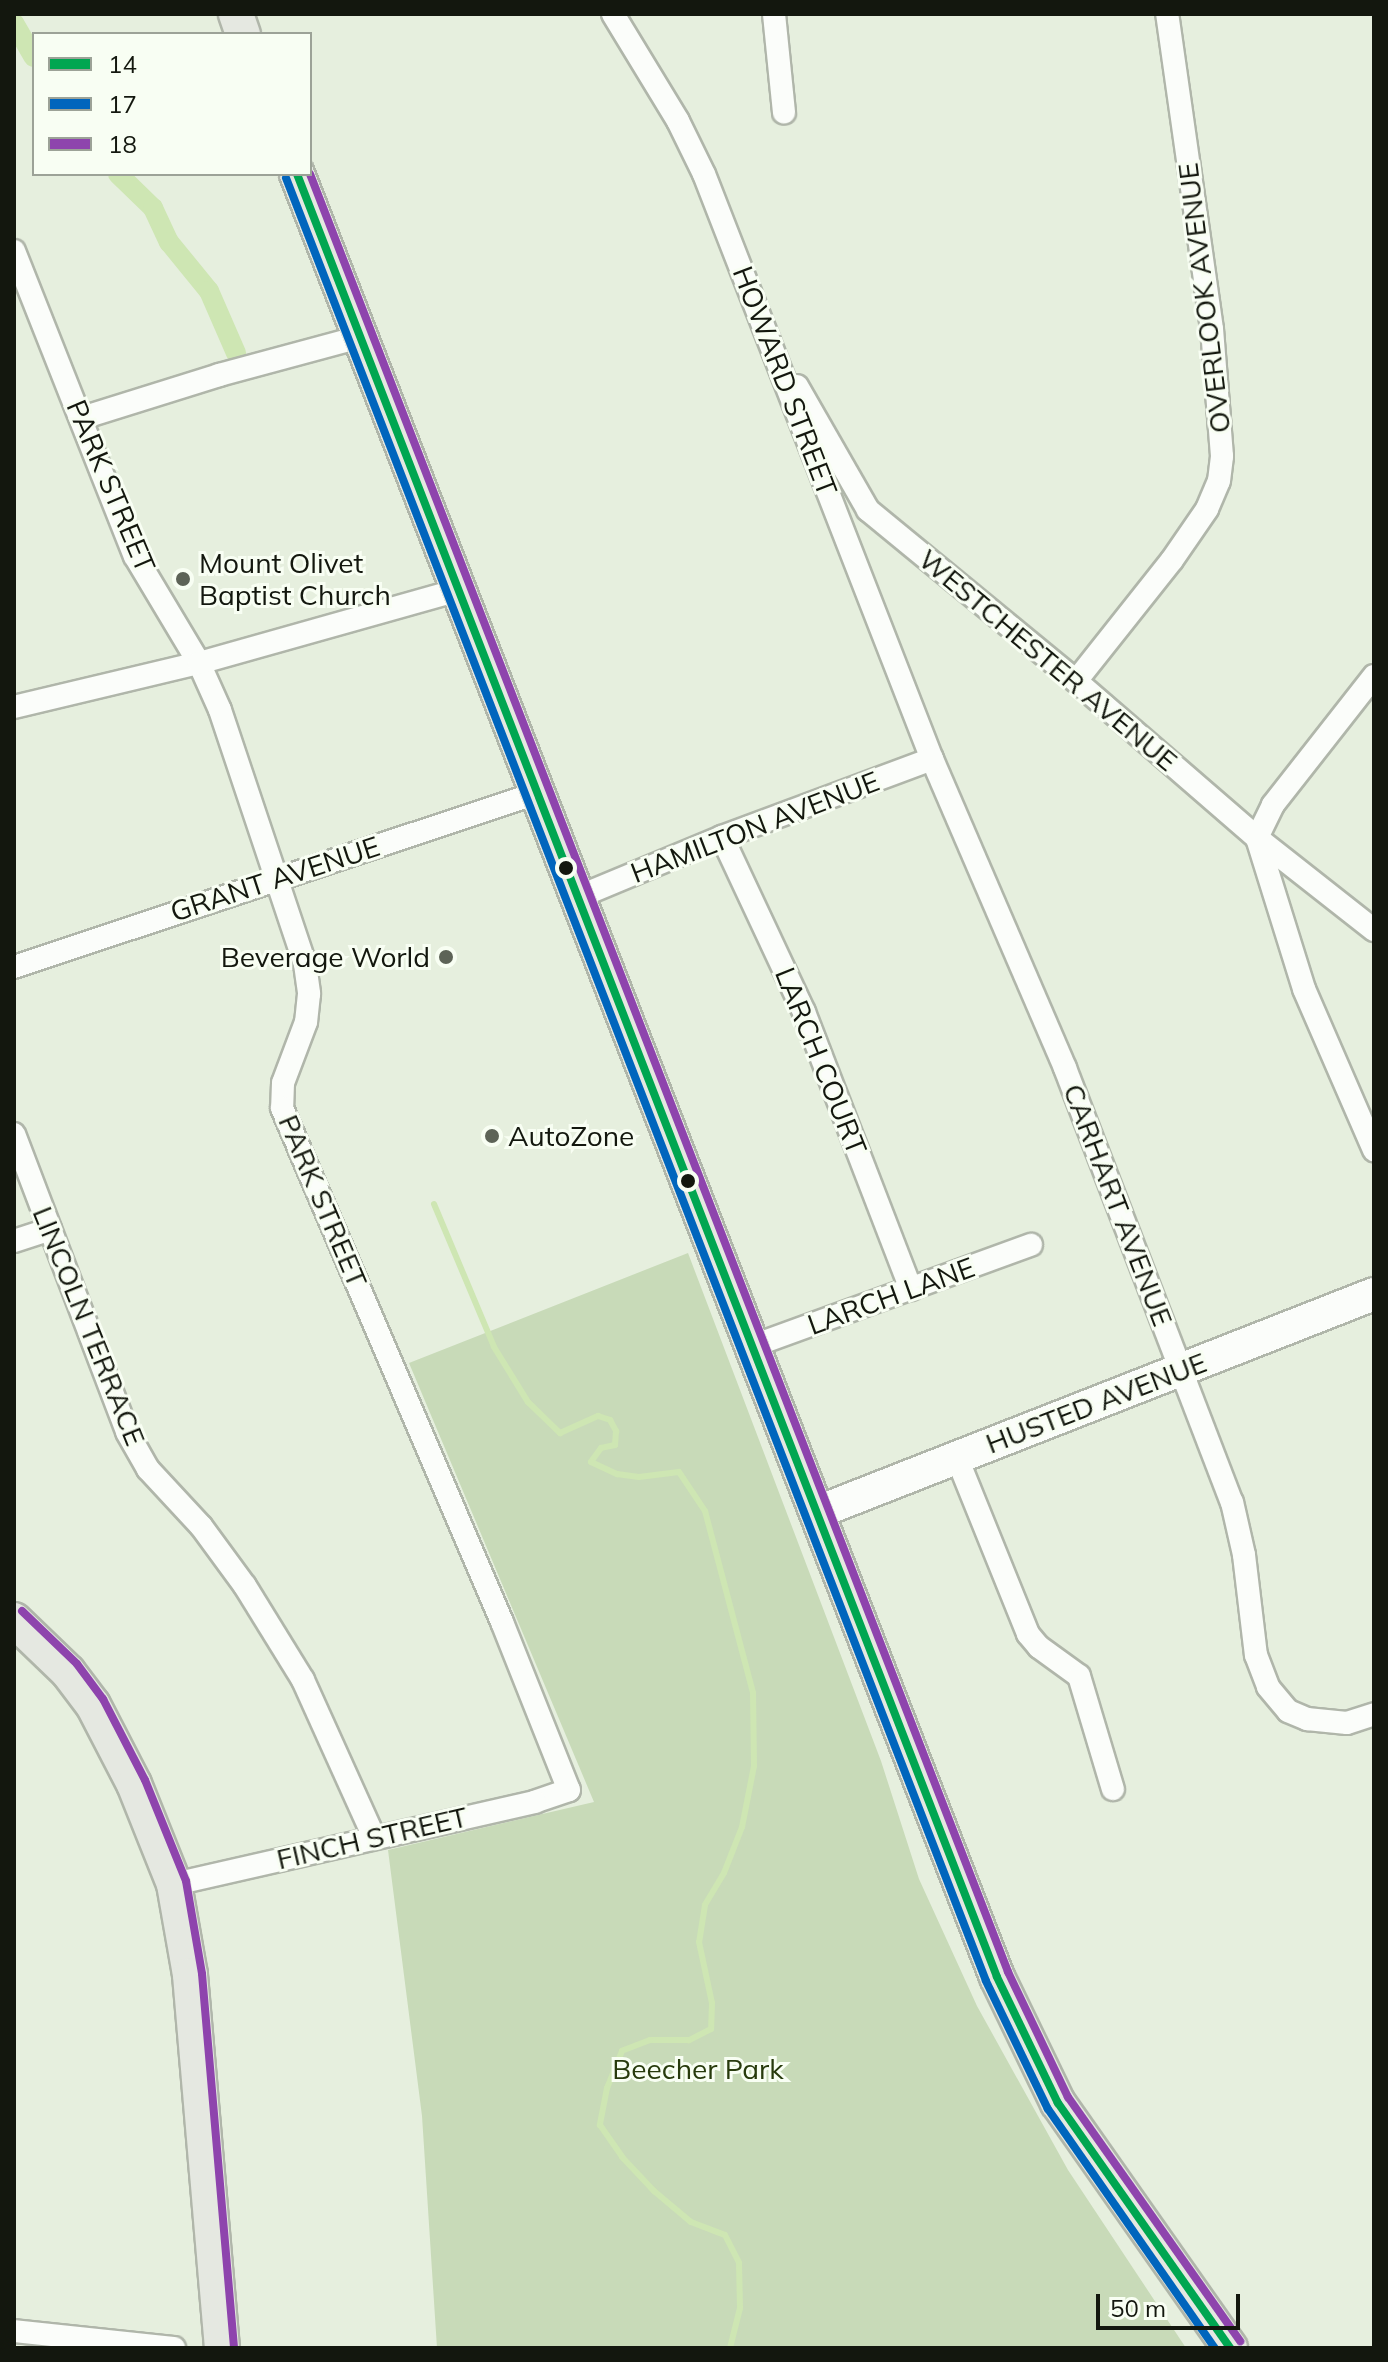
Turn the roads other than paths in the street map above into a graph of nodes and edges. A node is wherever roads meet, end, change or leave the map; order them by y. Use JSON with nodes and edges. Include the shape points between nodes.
{"nodes":[{"id":1,"x":613,"y":14,"type":"edge"},
{"id":2,"x":774,"y":14,"type":"edge"},
{"id":3,"x":1167,"y":14,"type":"edge"},
{"id":4,"x":784,"y":112,"type":"dead end"},
{"id":5,"x":298,"y":176,"type":"edge"},
{"id":6,"x":14,"y":251,"type":"edge"},
{"id":7,"x":360,"y":337,"type":"junction"},
{"id":8,"x":772,"y":348,"type":"junction"},
{"id":9,"x":82,"y":418,"type":"junction"},
{"id":10,"x":459,"y":590,"type":"junction"},
{"id":11,"x":199,"y":663,"type":"junction"},
{"id":12,"x":1374,"y":676,"type":"edge"},
{"id":13,"x":1076,"y":681,"type":"junction"},
{"id":14,"x":14,"y":707,"type":"edge"},
{"id":15,"x":932,"y":759,"type":"junction"},
{"id":16,"x":537,"y":793,"type":"junction"},
{"id":17,"x":722,"y":837,"type":"junction"},
{"id":18,"x":1257,"y":838,"type":"junction"},
{"id":19,"x":278,"y":878,"type":"junction"},
{"id":20,"x":578,"y":897,"type":"junction"},
{"id":21,"x":1374,"y":930,"type":"edge"},
{"id":22,"x":14,"y":967,"type":"edge"},
{"id":23,"x":14,"y":1134,"type":"edge"},
{"id":24,"x":1374,"y":1150,"type":"edge"},
{"id":25,"x":50,"y":1229,"type":"junction"},
{"id":26,"x":14,"y":1241,"type":"edge"},
{"id":27,"x":1031,"y":1245,"type":"dead end"},
{"id":28,"x":911,"y":1289,"type":"junction"},
{"id":29,"x":1374,"y":1294,"type":"edge"},
{"id":30,"x":750,"y":1347,"type":"junction"},
{"id":31,"x":1182,"y":1369,"type":"junction"},
{"id":32,"x":957,"y":1458,"type":"junction"},
{"id":33,"x":818,"y":1512,"type":"junction"},
{"id":34,"x":14,"y":1620,"type":"edge"},
{"id":35,"x":1374,"y":1714,"type":"edge"},
{"id":36,"x":1113,"y":1789,"type":"dead end"},
{"id":37,"x":569,"y":1790,"type":"joint"},
{"id":38,"x":374,"y":1837,"type":"junction"},
{"id":39,"x":174,"y":1884,"type":"junction"},
{"id":40,"x":14,"y":2331,"type":"edge"},
{"id":41,"x":174,"y":2348,"type":"edge"},
{"id":42,"x":222,"y":2348,"type":"edge"},
{"id":43,"x":1230,"y":2348,"type":"edge"}],
"edges":[{"from":1,"to":8,"type":"street","name":"HOWARD STREET","via":[[704,174]]},
{"from":2,"to":4,"type":"street"},
{"from":3,"to":13,"type":"street","name":"OVERLOOK AVENUE","via":[[1212,329],[1222,456],[1219,481],[1207,509],[1172,560]]},
{"from":5,"to":7,"type":"main road"},
{"from":6,"to":9,"type":"street","name":"PARK STREET"},
{"from":7,"to":9,"type":"street"},
{"from":7,"to":10,"type":"main road"},
{"from":8,"to":13,"type":"street","name":"WESTCHESTER AVENUE","via":[[820,421],[852,489],[868,510]]},
{"from":8,"to":15,"type":"street","name":"HOWARD STREET"},
{"from":9,"to":11,"type":"street","name":"PARK STREET","via":[[135,556]]},
{"from":10,"to":11,"type":"street"},
{"from":10,"to":16,"type":"main road"},
{"from":11,"to":14,"type":"street"},
{"from":11,"to":19,"type":"street","name":"PARK STREET"},
{"from":12,"to":18,"type":"street","via":[[1273,805]]},
{"from":13,"to":18,"type":"street","name":"WESTCHESTER AVENUE"},
{"from":15,"to":17,"type":"street","name":"HAMILTON AVENUE"},
{"from":15,"to":31,"type":"street","name":"CARHART AVENUE","via":[[1065,1068]]},
{"from":16,"to":19,"type":"street","name":"GRANT AVENUE"},
{"from":16,"to":20,"type":"main road"},
{"from":17,"to":20,"type":"street","name":"HAMILTON AVENUE"},
{"from":17,"to":28,"type":"street","name":"LARCH COURT","via":[[804,1012]]},
{"from":18,"to":21,"type":"street","name":"WESTCHESTER AVENUE"},
{"from":18,"to":24,"type":"street","via":[[1304,989]]},
{"from":19,"to":22,"type":"street","name":"GRANT AVENUE"},
{"from":19,"to":37,"type":"street","name":"PARK STREET","via":[[309,994],[306,1022],[283,1083],[282,1108]]},
{"from":20,"to":30,"type":"main road"},
{"from":23,"to":25,"type":"street","name":"LINCOLN TERRACE"},
{"from":25,"to":26,"type":"street"},
{"from":25,"to":38,"type":"street","name":"LINCOLN TERRACE","via":[[127,1432],[148,1469],[201,1526],[245,1586],[303,1680]]},
{"from":27,"to":28,"type":"street","name":"LARCH LANE"},
{"from":28,"to":30,"type":"street","name":"LARCH LANE"},
{"from":29,"to":31,"type":"street","name":"HUSTED AVENUE"},
{"from":30,"to":33,"type":"main road"},
{"from":31,"to":32,"type":"street","name":"HUSTED AVENUE"},
{"from":31,"to":35,"type":"street","name":"CARHART AVENUE","via":[[1232,1502],[1256,1655],[1268,1687],[1288,1711],[1307,1719],[1347,1723]]},
{"from":32,"to":33,"type":"street","name":"HUSTED AVENUE"},
{"from":32,"to":36,"type":"street","via":[[1028,1634],[1079,1676]]},
{"from":33,"to":43,"type":"main road","via":[[997,1977],[1058,2103]]},
{"from":34,"to":39,"type":"main road","via":[[68,1672],[93,1705],[134,1784]]},
{"from":37,"to":38,"type":"street","name":"FINCH STREET"},
{"from":38,"to":39,"type":"street","name":"FINCH STREET"},
{"from":39,"to":42,"type":"main road","via":[[191,1989]]},
{"from":40,"to":41,"type":"street"}]}
